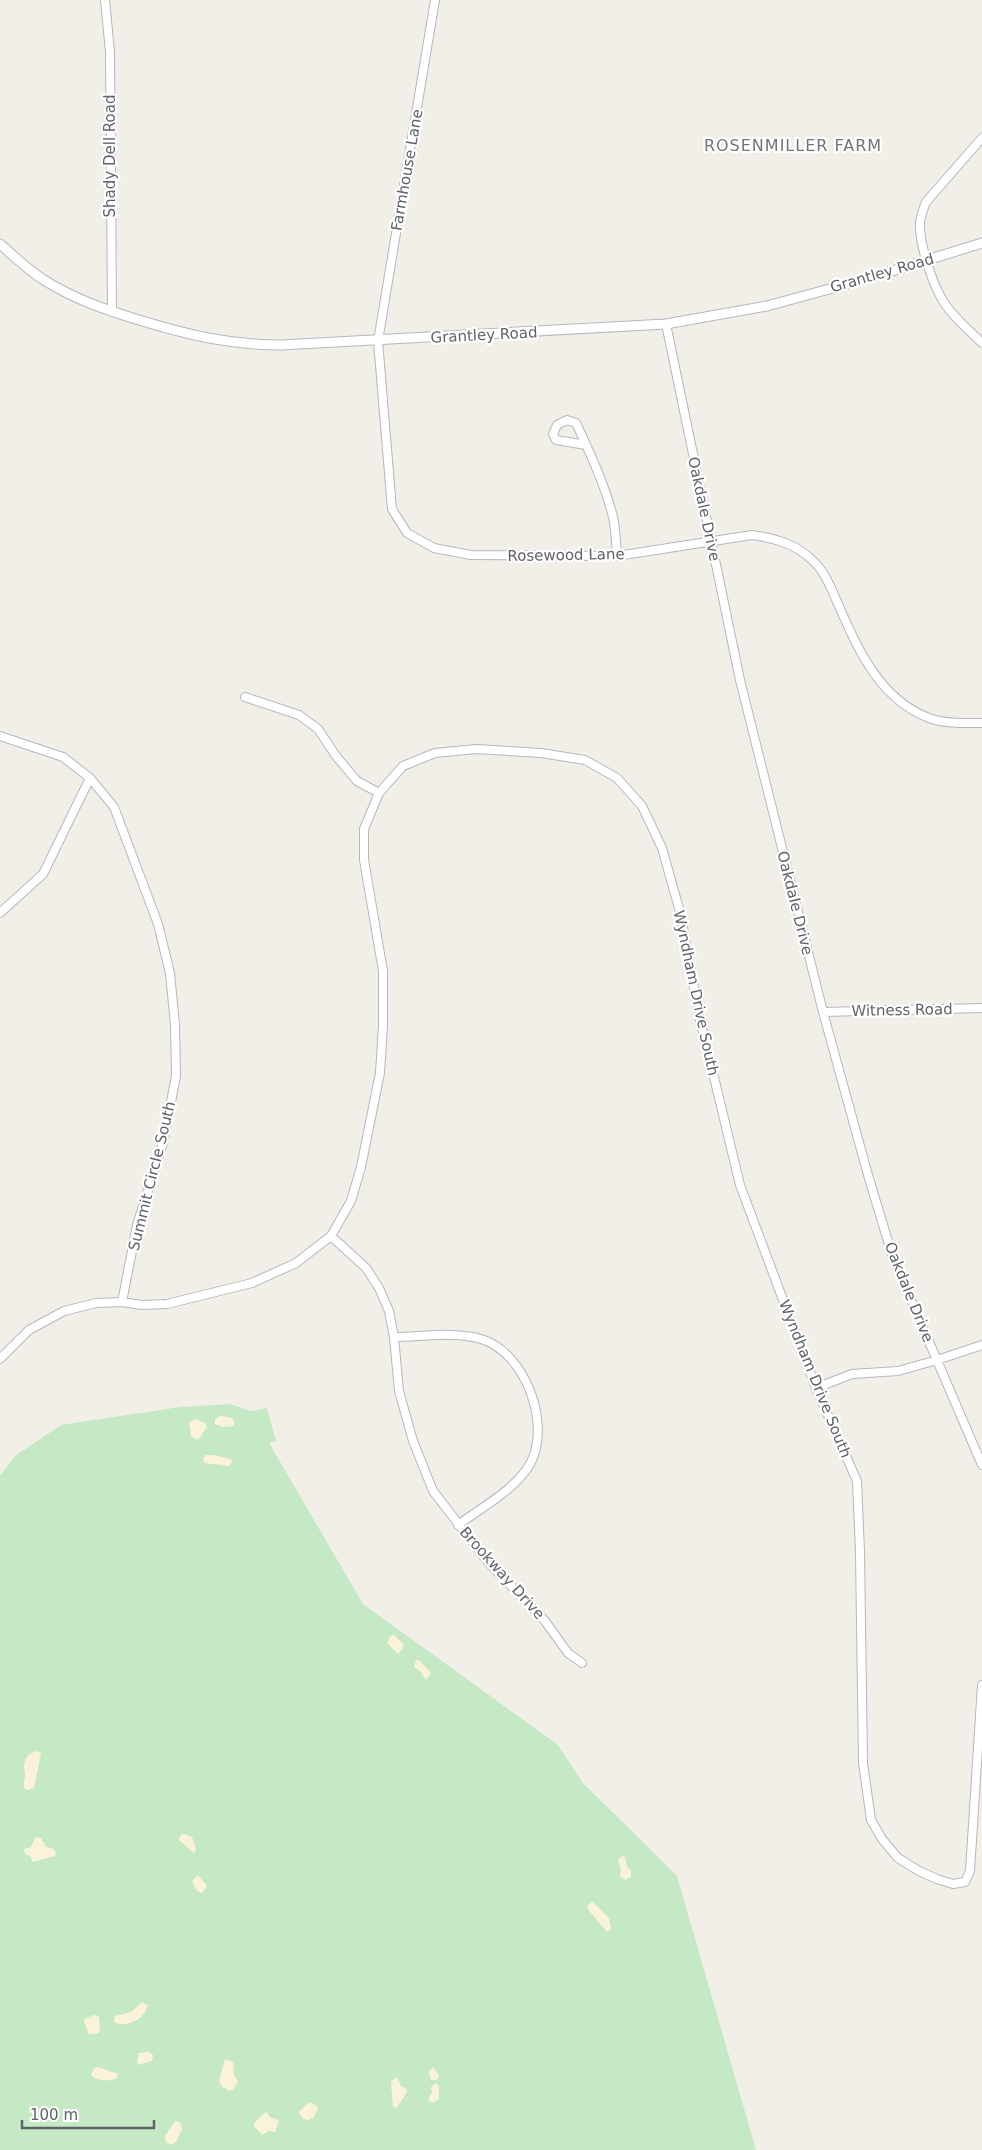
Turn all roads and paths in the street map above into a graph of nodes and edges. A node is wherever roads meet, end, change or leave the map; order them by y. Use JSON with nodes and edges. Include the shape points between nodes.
{"nodes":[{"id":1,"x":105,"y":0,"type":"edge"},
{"id":2,"x":435,"y":0,"type":"edge"},
{"id":3,"x":982,"y":138,"type":"edge"},
{"id":4,"x":982,"y":243,"type":"edge"},
{"id":5,"x":0,"y":244,"type":"edge"},
{"id":6,"x":927,"y":260,"type":"junction"},
{"id":7,"x":112,"y":312,"type":"junction"},
{"id":8,"x":666,"y":324,"type":"junction"},
{"id":9,"x":378,"y":341,"type":"junction"},
{"id":10,"x":982,"y":343,"type":"edge"},
{"id":11,"x":586,"y":445,"type":"dead end"},
{"id":12,"x":711,"y":542,"type":"junction"},
{"id":13,"x":617,"y":556,"type":"junction"},
{"id":14,"x":245,"y":697,"type":"dead end"},
{"id":15,"x":982,"y":723,"type":"edge"},
{"id":16,"x":0,"y":736,"type":"edge"},
{"id":17,"x":90,"y":778,"type":"junction"},
{"id":18,"x":378,"y":793,"type":"junction"},
{"id":19,"x":0,"y":913,"type":"edge"},
{"id":20,"x":982,"y":1008,"type":"edge"},
{"id":21,"x":823,"y":1012,"type":"junction"},
{"id":22,"x":331,"y":1236,"type":"junction"},
{"id":23,"x":122,"y":1302,"type":"junction"},
{"id":24,"x":394,"y":1337,"type":"junction"},
{"id":25,"x":982,"y":1345,"type":"edge"},
{"id":26,"x":0,"y":1359,"type":"edge"},
{"id":27,"x":937,"y":1360,"type":"junction"},
{"id":28,"x":816,"y":1388,"type":"junction"},
{"id":29,"x":982,"y":1465,"type":"edge"},
{"id":30,"x":458,"y":1525,"type":"junction"},
{"id":31,"x":582,"y":1663,"type":"dead end"},
{"id":32,"x":982,"y":1685,"type":"edge"}],
"edges":[{"from":1,"to":7,"type":"street","name":"Shady Dell Road","via":[[110,52]]},
{"from":2,"to":9,"type":"street","name":"Farmhouse Lane"},
{"from":3,"to":6,"type":"street","via":[[926,202],[920,227]]},
{"from":4,"to":6,"type":"street","name":"Grantley Road"},
{"from":5,"to":7,"type":"street","name":"Grantley Road","via":[[44,280],[70,295]]},
{"from":6,"to":8,"type":"street","name":"Grantley Road","via":[[767,306]]},
{"from":6,"to":10,"type":"street","via":[[945,303]]},
{"from":7,"to":9,"type":"street","name":"Grantley Road","via":[[175,332],[232,343],[281,345]]},
{"from":8,"to":9,"type":"street","name":"Grantley Road"},
{"from":8,"to":12,"type":"street","name":"Oakdale Drive"},
{"from":9,"to":13,"type":"street","name":"Rosewood Lane","via":[[392,509],[407,532],[434,548],[471,555]]},
{"from":11,"to":13,"type":"street","via":[[613,518]]},
{"from":12,"to":13,"type":"street","name":"Rosewood Lane"},
{"from":12,"to":15,"type":"street","name":"Rosewood Lane","via":[[752,535],[790,544],[825,574],[855,643],[884,688],[929,718],[954,723]]},
{"from":12,"to":21,"type":"street","name":"Oakdale Drive","via":[[740,680]]},
{"from":14,"to":18,"type":"street","via":[[299,715],[318,729],[357,781]]},
{"from":16,"to":17,"type":"street","name":"Summit Circle South","via":[[63,757]]},
{"from":17,"to":19,"type":"street","via":[[43,874]]},
{"from":17,"to":23,"type":"street","name":"Summit Circle South","via":[[114,807],[158,924],[170,973],[175,1025],[176,1076],[165,1134],[137,1225]]},
{"from":18,"to":22,"type":"street","name":"Wyndham Drive South","via":[[364,829],[364,860],[383,971],[380,1073],[351,1202]]},
{"from":18,"to":28,"type":"street","name":"Wyndham Drive South","via":[[403,766],[435,753],[476,749],[541,753],[585,760],[617,778],[642,806],[662,848],[680,912],[699,1015],[740,1185]]},
{"from":20,"to":21,"type":"street","name":"Witness Road"},
{"from":21,"to":27,"type":"street","name":"Oakdale Drive","via":[[893,1258]]},
{"from":22,"to":23,"type":"street","name":"Wyndham Drive South","via":[[296,1262],[252,1283],[167,1304]]},
{"from":22,"to":24,"type":"street","name":"Brookway Drive","via":[[366,1268],[379,1288],[389,1311]]},
{"from":23,"to":26,"type":"street","name":"Wyndham Drive South","via":[[96,1303],[64,1311],[29,1330]]},
{"from":24,"to":30,"type":"street","name":"Brookway Drive","via":[[399,1392],[413,1441],[433,1491]]},
{"from":24,"to":30,"type":"street","via":[[456,1335],[481,1339],[500,1349],[516,1365],[536,1409],[537,1436],[531,1462],[517,1481]]},
{"from":25,"to":27,"type":"street"},
{"from":27,"to":28,"type":"street","via":[[898,1370],[852,1374]]},
{"from":27,"to":29,"type":"street","name":"Oakdale Drive"},
{"from":28,"to":32,"type":"street","name":"Wyndham Drive South","via":[[857,1481],[863,1763],[871,1820],[898,1858],[919,1871],[953,1884],[965,1882],[970,1871]]},
{"from":30,"to":31,"type":"street","name":"Brookway Drive","via":[[488,1562],[545,1620],[568,1653]]}]}
